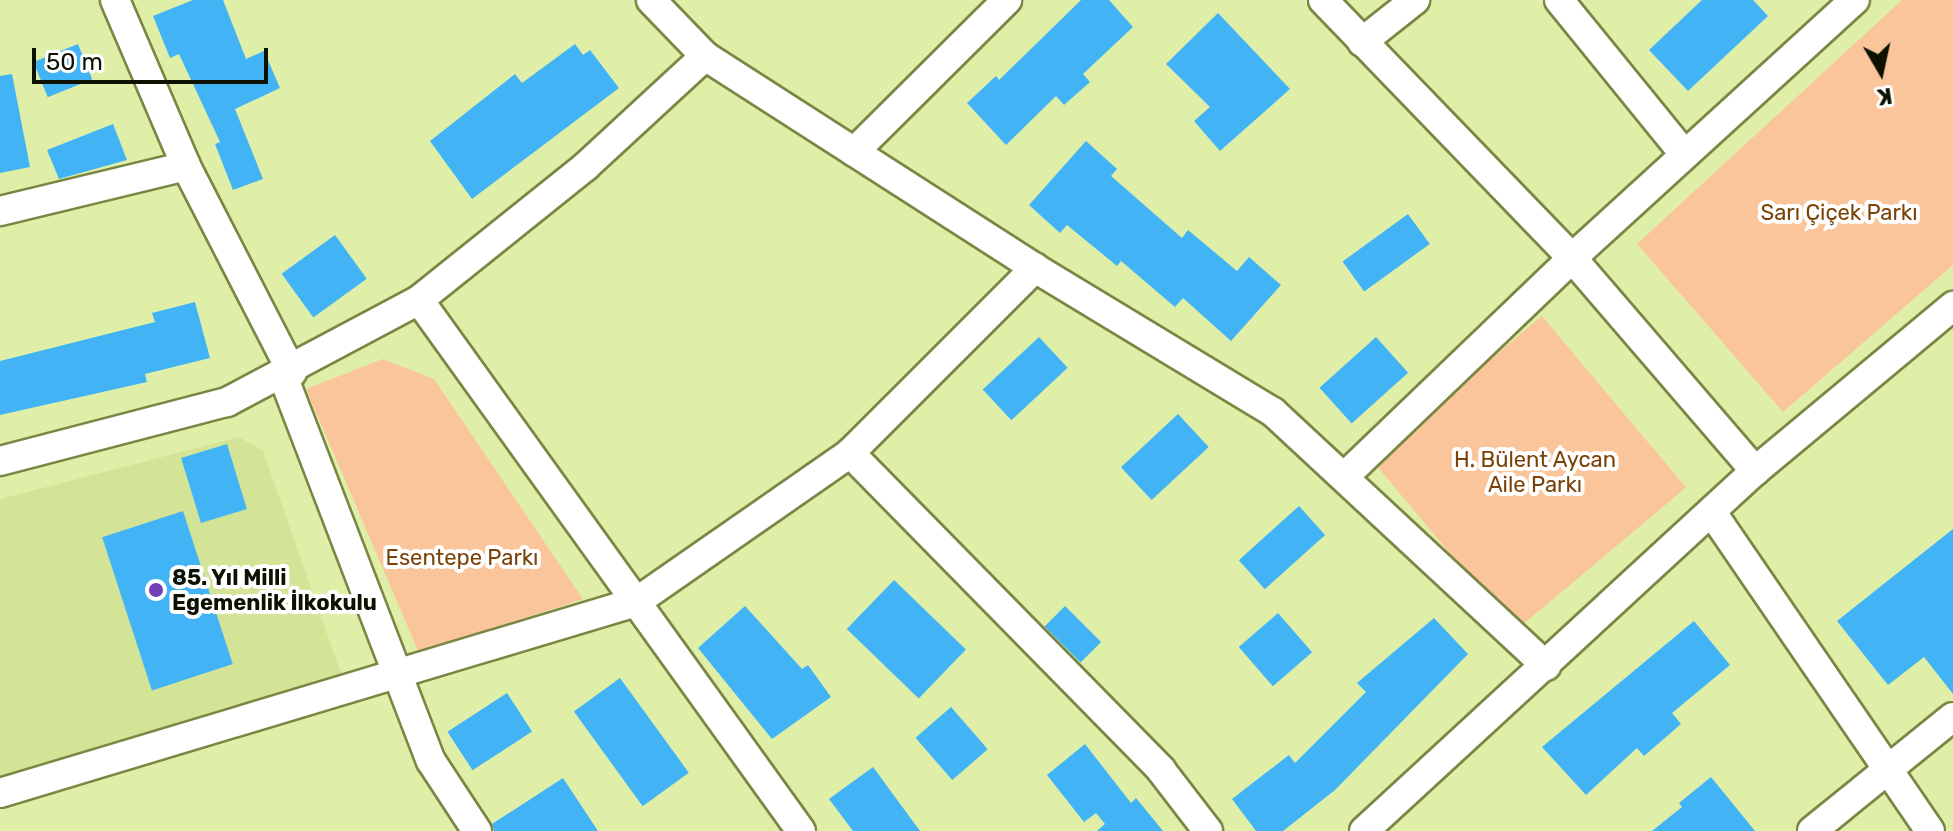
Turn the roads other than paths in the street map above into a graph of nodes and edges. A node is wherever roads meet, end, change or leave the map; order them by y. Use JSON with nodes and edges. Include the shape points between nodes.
{"nodes":[{"id":1,"x":115,"y":0,"type":"edge"},
{"id":2,"x":651,"y":0,"type":"edge"},
{"id":3,"x":1007,"y":0,"type":"edge"},
{"id":4,"x":1323,"y":0,"type":"edge"},
{"id":5,"x":1415,"y":0,"type":"edge"},
{"id":6,"x":1559,"y":0,"type":"edge"},
{"id":7,"x":1855,"y":0,"type":"edge"},
{"id":8,"x":1362,"y":42,"type":"junction"},
{"id":9,"x":705,"y":56,"type":"junction"},
{"id":10,"x":854,"y":152,"type":"junction"},
{"id":11,"x":1684,"y":154,"type":"junction"},
{"id":12,"x":186,"y":166,"type":"junction"},
{"id":13,"x":0,"y":211,"type":"edge"},
{"id":14,"x":1572,"y":258,"type":"junction"},
{"id":15,"x":1035,"y":268,"type":"junction"},
{"id":16,"x":419,"y":300,"type":"junction"},
{"id":17,"x":1953,"y":306,"type":"edge"},
{"id":18,"x":288,"y":374,"type":"junction"},
{"id":19,"x":850,"y":453,"type":"junction"},
{"id":20,"x":0,"y":461,"type":"edge"},
{"id":21,"x":1755,"y":471,"type":"junction"},
{"id":22,"x":1344,"y":477,"type":"junction"},
{"id":23,"x":1713,"y":514,"type":"junction"},
{"id":24,"x":636,"y":602,"type":"junction"},
{"id":25,"x":1546,"y":666,"type":"junction"},
{"id":26,"x":397,"y":677,"type":"junction"},
{"id":27,"x":1953,"y":717,"type":"edge"},
{"id":28,"x":1887,"y":768,"type":"junction"},
{"id":29,"x":0,"y":793,"type":"edge"},
{"id":30,"x":477,"y":831,"type":"edge"},
{"id":31,"x":801,"y":831,"type":"edge"},
{"id":32,"x":1208,"y":831,"type":"edge"},
{"id":33,"x":1364,"y":831,"type":"edge"},
{"id":34,"x":1812,"y":831,"type":"edge"},
{"id":35,"x":1930,"y":831,"type":"edge"}],
"edges":[{"from":1,"to":12,"type":"street"},
{"from":2,"to":9,"type":"street"},
{"from":3,"to":10,"type":"street"},
{"from":4,"to":8,"type":"street"},
{"from":5,"to":8,"type":"street"},
{"from":6,"to":11,"type":"street"},
{"from":7,"to":11,"type":"street"},
{"from":8,"to":14,"type":"street"},
{"from":9,"to":10,"type":"street"},
{"from":9,"to":16,"type":"street","via":[[586,166]]},
{"from":10,"to":15,"type":"street"},
{"from":11,"to":14,"type":"street"},
{"from":12,"to":13,"type":"street"},
{"from":12,"to":18,"type":"street"},
{"from":14,"to":21,"type":"street"},
{"from":14,"to":22,"type":"street"},
{"from":15,"to":19,"type":"street"},
{"from":15,"to":22,"type":"street","via":[[1273,412]]},
{"from":16,"to":18,"type":"street"},
{"from":16,"to":24,"type":"street"},
{"from":17,"to":21,"type":"street"},
{"from":18,"to":20,"type":"street","via":[[227,402]]},
{"from":18,"to":26,"type":"street"},
{"from":19,"to":24,"type":"street"},
{"from":19,"to":32,"type":"street","via":[[1161,770]]},
{"from":21,"to":23,"type":"street"},
{"from":22,"to":25,"type":"street"},
{"from":23,"to":25,"type":"street"},
{"from":23,"to":28,"type":"street"},
{"from":24,"to":26,"type":"street"},
{"from":24,"to":31,"type":"street"},
{"from":25,"to":33,"type":"street"},
{"from":26,"to":29,"type":"street"},
{"from":26,"to":30,"type":"street","via":[[431,761]]},
{"from":27,"to":28,"type":"street"},
{"from":28,"to":34,"type":"street"},
{"from":28,"to":35,"type":"street"}]}
